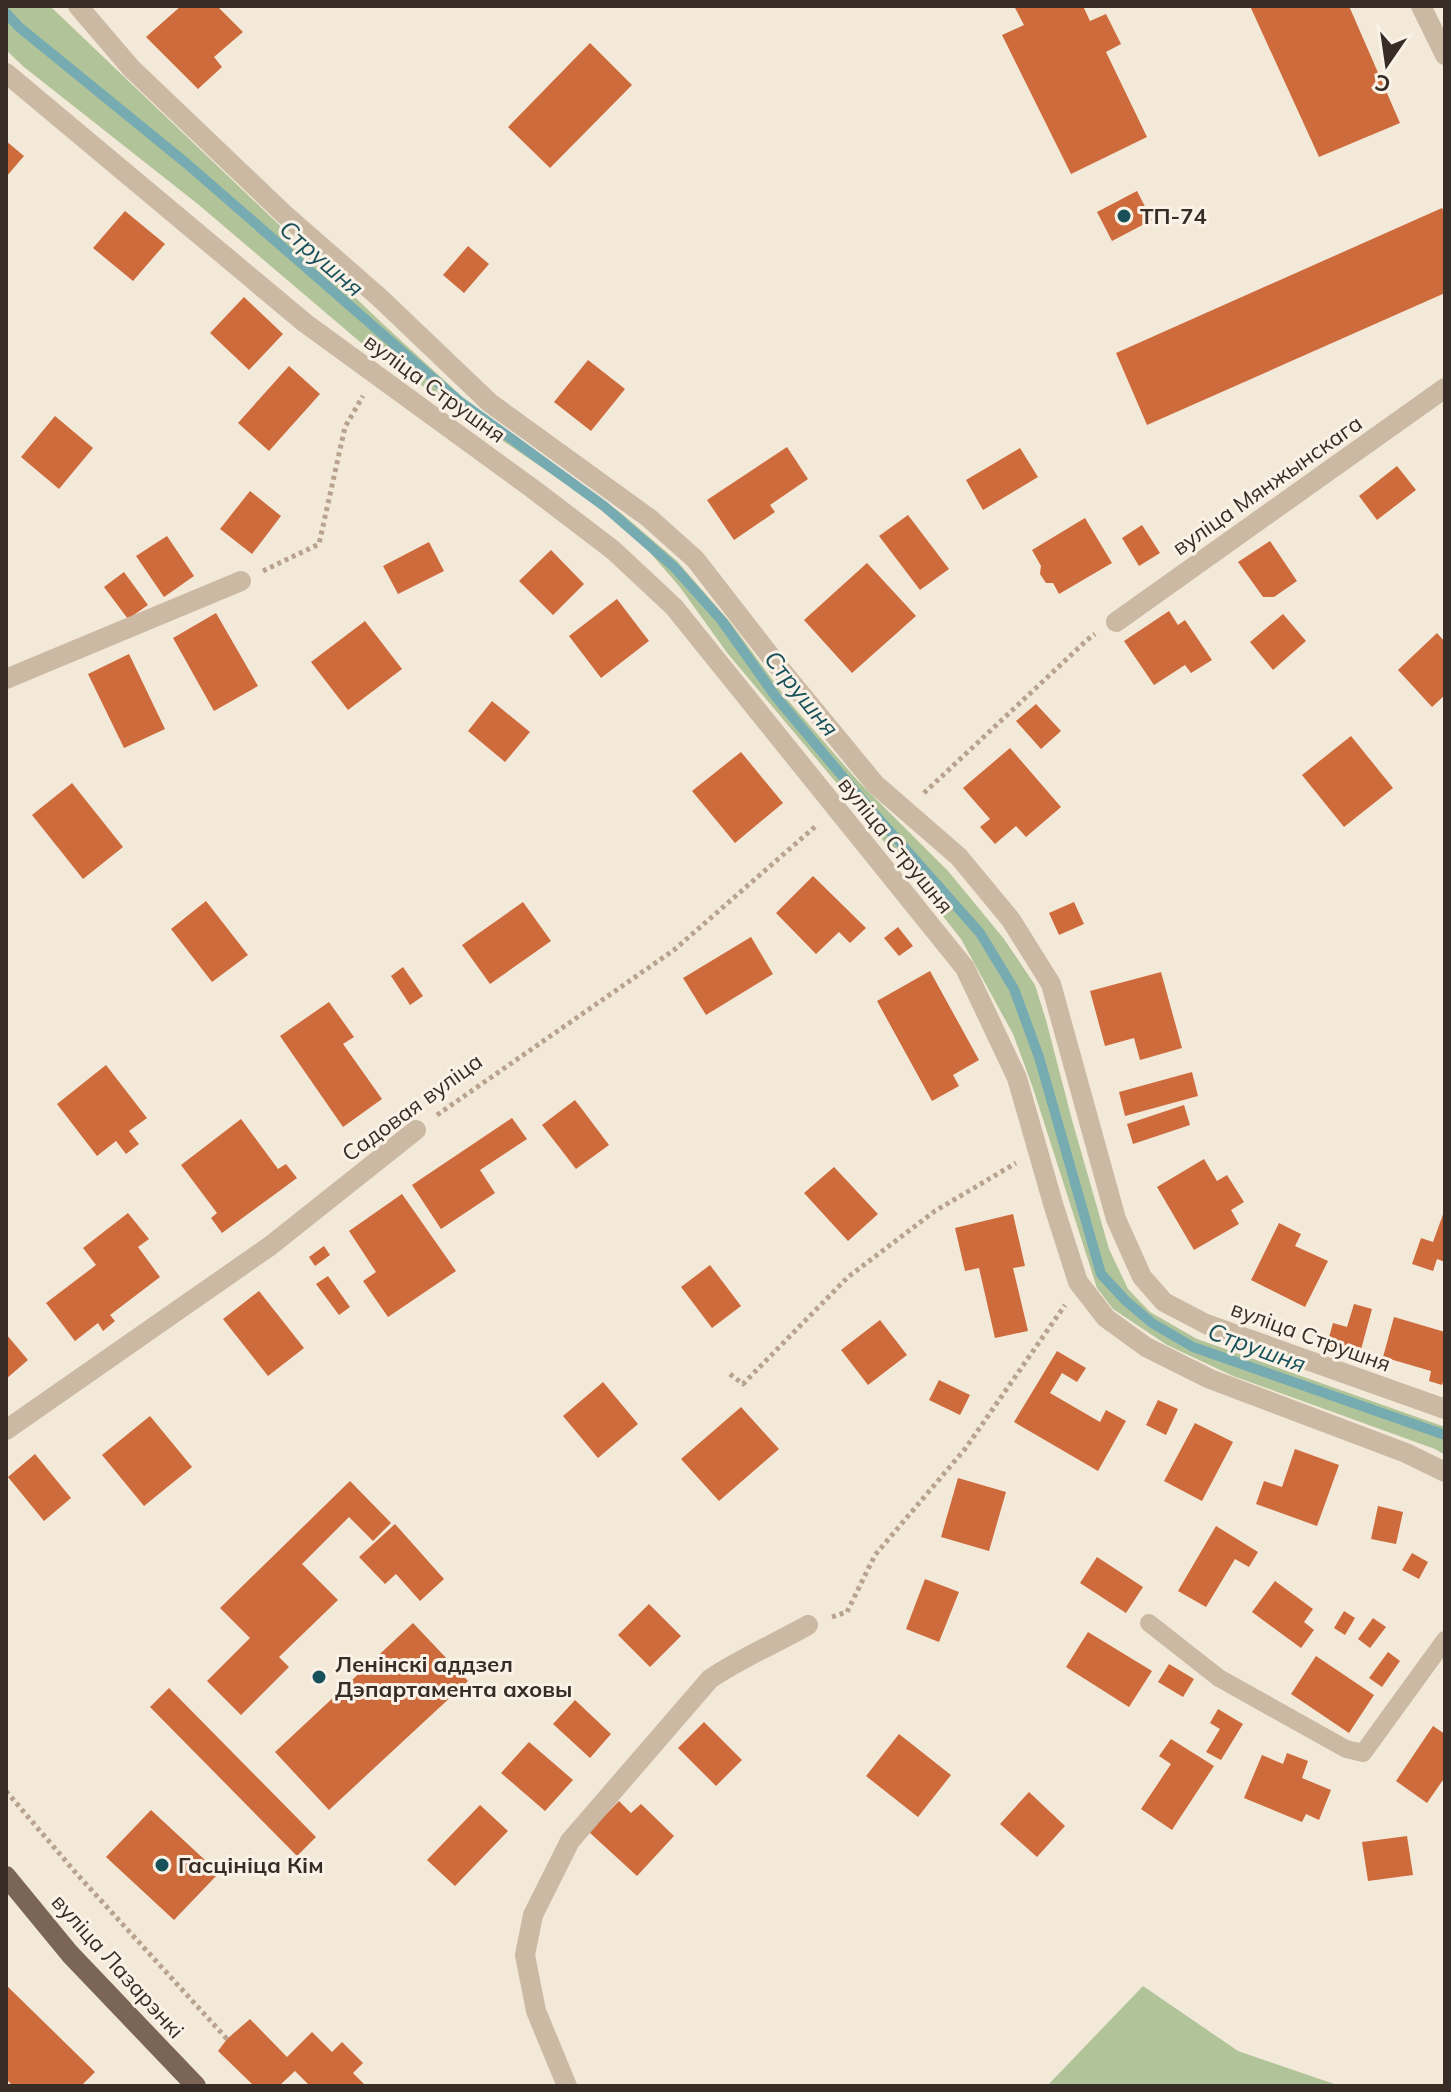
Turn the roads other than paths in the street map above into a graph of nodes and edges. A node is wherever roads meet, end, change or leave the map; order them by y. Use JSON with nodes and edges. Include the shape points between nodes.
{"nodes":[{"id":1,"x":78,"y":6,"type":"edge"},
{"id":2,"x":1421,"y":6,"type":"edge"},
{"id":3,"x":1445,"y":55,"type":"edge"},
{"id":4,"x":6,"y":73,"type":"edge"},
{"id":5,"x":1445,"y":388,"type":"edge"},
{"id":6,"x":241,"y":581,"type":"road end"},
{"id":7,"x":1116,"y":622,"type":"dead end"},
{"id":8,"x":6,"y":679,"type":"edge"},
{"id":9,"x":416,"y":1130,"type":"road end"},
{"id":10,"x":1445,"y":1409,"type":"edge"},
{"id":11,"x":6,"y":1430,"type":"edge"},
{"id":12,"x":1445,"y":1472,"type":"edge"},
{"id":13,"x":1149,"y":1623,"type":"dead end"},
{"id":14,"x":808,"y":1625,"type":"dead end"},
{"id":15,"x":1445,"y":1640,"type":"edge"},
{"id":16,"x":6,"y":1876,"type":"edge"},
{"id":17,"x":196,"y":2086,"type":"edge"},
{"id":18,"x":567,"y":2086,"type":"edge"}],
"edges":[{"from":1,"to":10,"type":"street","name":"вуліца Струшня","via":[[131,68],[490,403],[649,518],[695,559],[875,784],[959,857],[1011,920],[1051,984],[1116,1219],[1142,1277],[1164,1302],[1206,1324]]},
{"from":2,"to":3,"type":"street"},
{"from":4,"to":12,"type":"street","name":"вуліца Струшня","via":[[305,323],[613,550],[674,607],[965,968],[1017,1078],[1078,1282],[1106,1318],[1146,1347],[1210,1379]]},
{"from":5,"to":7,"type":"street","name":"вуліца Мянжынскага"},
{"from":6,"to":8,"type":"street"},
{"from":9,"to":11,"type":"street","name":"Садовая вуліца","via":[[270,1246]]},
{"from":13,"to":15,"type":"lane","via":[[1219,1678],[1346,1749],[1363,1753]]},
{"from":14,"to":18,"type":"street","via":[[710,1679],[570,1841],[533,1915],[525,1955],[536,2011]]},
{"from":16,"to":17,"type":"main road","name":"вуліца Лазарэнкі","via":[[70,1954]]}]}
